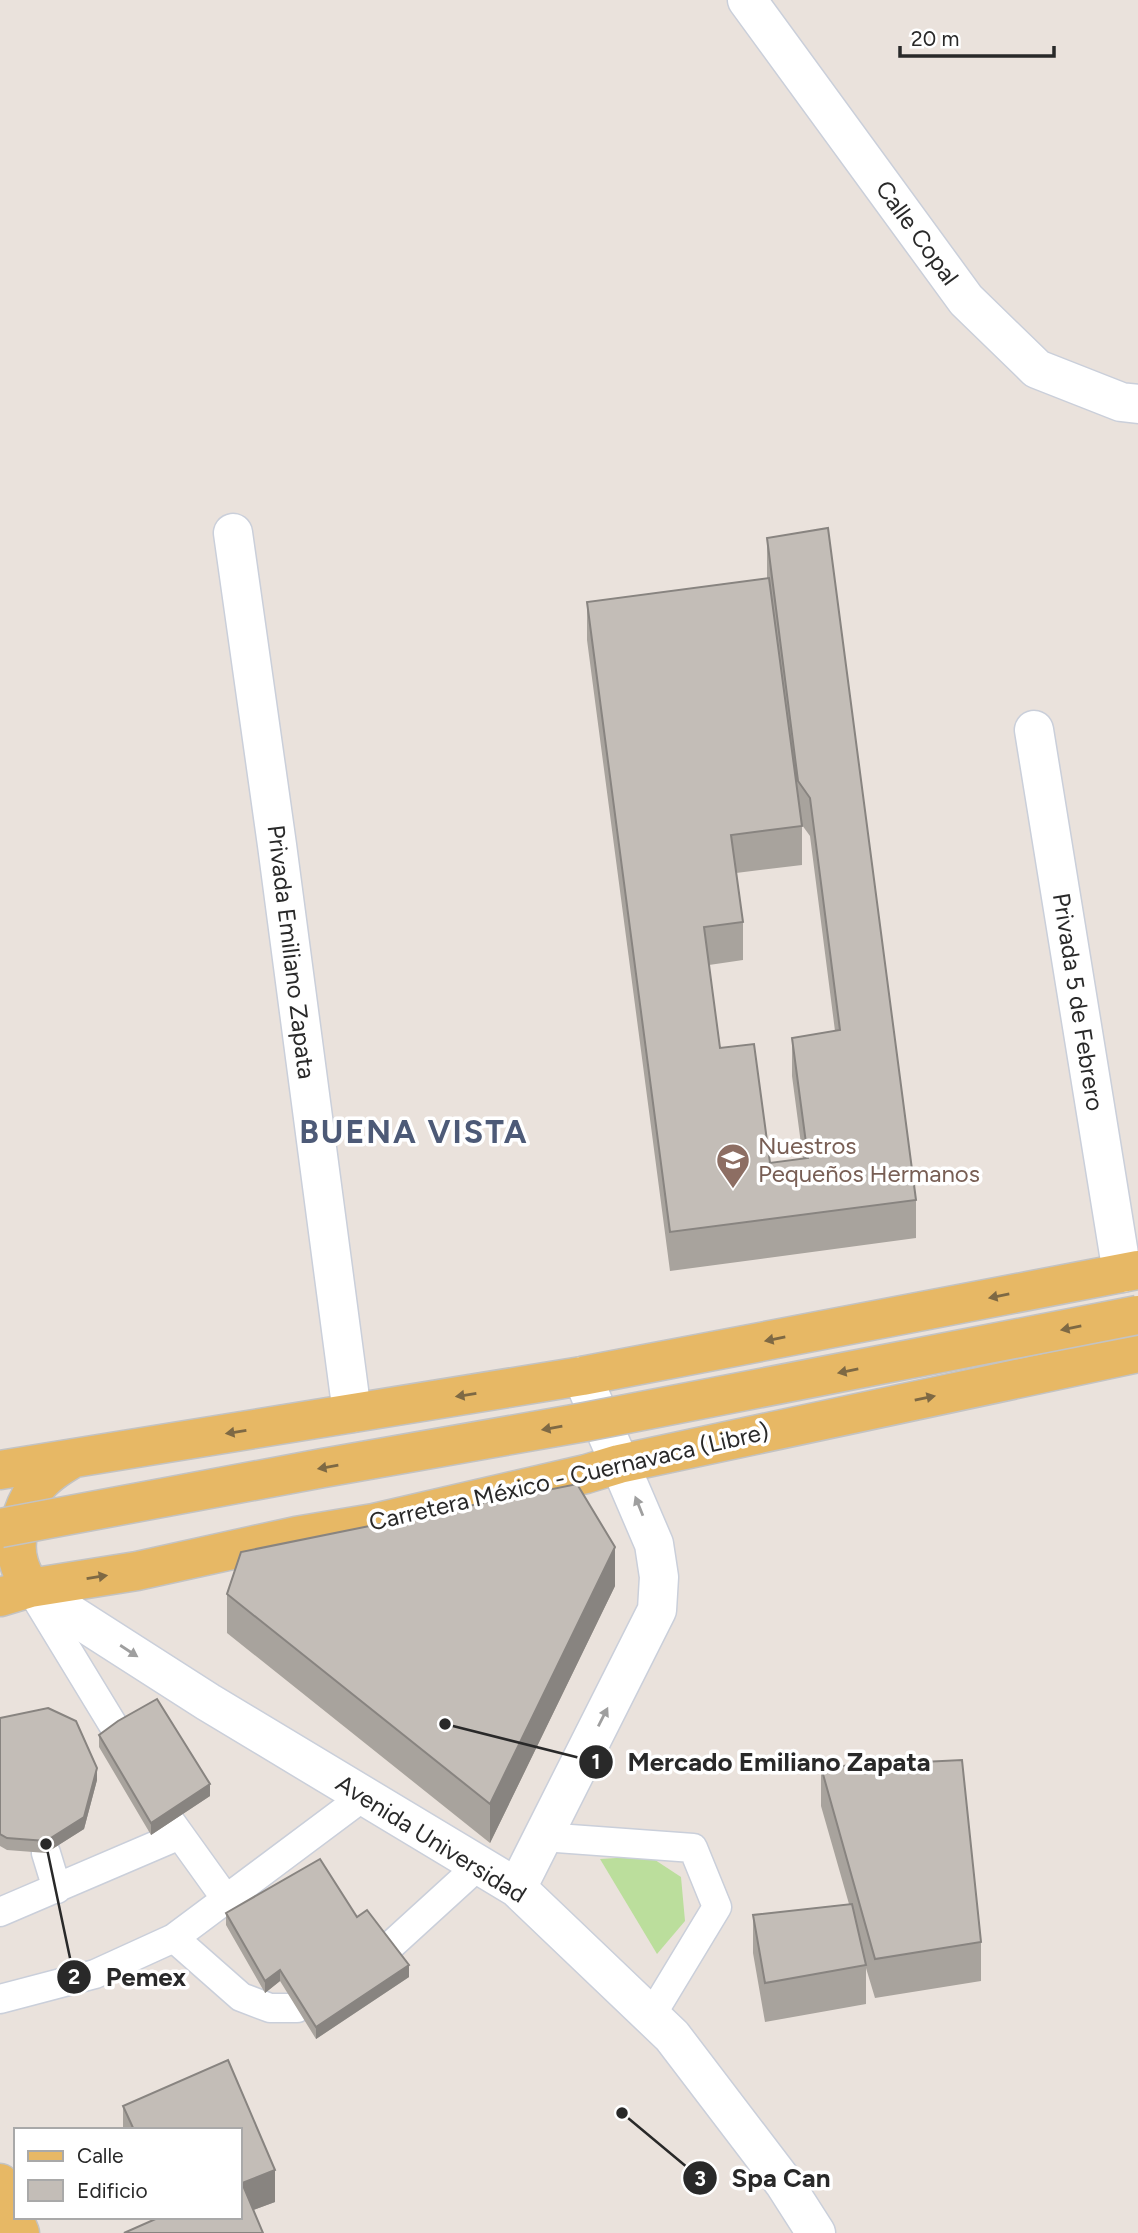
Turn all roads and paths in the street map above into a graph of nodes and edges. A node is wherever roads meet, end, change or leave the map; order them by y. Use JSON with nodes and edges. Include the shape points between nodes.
{"nodes":[{"id":1,"x":747,"y":0,"type":"edge"},
{"id":2,"x":1138,"y":404,"type":"edge"},
{"id":3,"x":233,"y":533,"type":"dead end"},
{"id":4,"x":1034,"y":730,"type":"dead end"},
{"id":5,"x":1130,"y":1271,"type":"edge"},
{"id":6,"x":1138,"y":1315,"type":"edge"},
{"id":7,"x":1138,"y":1353,"type":"edge"},
{"id":8,"x":582,"y":1376,"type":"junction"},
{"id":9,"x":352,"y":1413,"type":"junction"},
{"id":10,"x":74,"y":1457,"type":"junction"},
{"id":11,"x":619,"y":1464,"type":"junction"},
{"id":12,"x":0,"y":1470,"type":"edge"},
{"id":13,"x":0,"y":1528,"type":"edge"},
{"id":14,"x":15,"y":1593,"type":"edge"},
{"id":15,"x":118,"y":1733,"type":"edge"},
{"id":16,"x":364,"y":1796,"type":"junction"},
{"id":17,"x":543,"y":1837,"type":"junction"},
{"id":18,"x":46,"y":1853,"type":"edge"},
{"id":19,"x":479,"y":1865,"type":"junction"},
{"id":20,"x":517,"y":1888,"type":"junction"},
{"id":21,"x":57,"y":1889,"type":"junction"},
{"id":22,"x":226,"y":1899,"type":"junction"},
{"id":23,"x":0,"y":1912,"type":"edge"},
{"id":24,"x":174,"y":1938,"type":"junction"},
{"id":25,"x":388,"y":1948,"type":"edge"},
{"id":26,"x":0,"y":1999,"type":"edge"},
{"id":27,"x":297,"y":2008,"type":"edge"},
{"id":28,"x":650,"y":2015,"type":"junction"},
{"id":29,"x":0,"y":2183,"type":"edge"},
{"id":30,"x":14,"y":2218,"type":"edge"},
{"id":31,"x":816,"y":2233,"type":"edge"}],
"edges":[{"from":1,"to":2,"type":"street","name":"Calle Copal","via":[[966,300],[1037,369],[1121,402]]},
{"from":3,"to":9,"type":"street","name":"Privada Emiliano Zapata"},
{"from":4,"to":5,"type":"street","name":"Privada 5 de Febrero"},
{"from":5,"to":8,"type":"main road","one_way":true},
{"from":6,"to":13,"type":"main road","one_way":true,"bridge":true},
{"from":11,"to":7,"type":"main road","name":"Carretera México - Cuernavaca (Libre)","one_way":true},
{"from":8,"to":9,"type":"main road","one_way":true},
{"from":8,"to":11,"type":"street"},
{"from":9,"to":10,"type":"main road","one_way":true},
{"from":10,"to":12,"type":"main road"},
{"from":10,"to":14,"type":"main road","via":[[35,1489],[24,1512],[16,1536]]},
{"from":14,"to":11,"type":"main road","name":"Carretera México - Cuernavaca (Libre)","one_way":true,"via":[[374,1523]]},
{"from":17,"to":11,"type":"street","one_way":true,"via":[[657,1610],[659,1577],[653,1544]]},
{"from":14,"to":15,"type":"lane"},
{"from":14,"to":16,"type":"street","name":"Avenida Universidad","one_way":true},
{"from":16,"to":19,"type":"street","name":"Avenida Universidad"},
{"from":16,"to":22,"type":"lane"},
{"from":17,"to":20,"type":"street"},
{"from":17,"to":28,"type":"lane","via":[[693,1848],[717,1907]]},
{"from":18,"to":21,"type":"lane"},
{"from":19,"to":20,"type":"street","name":"Avenida Universidad"},
{"from":19,"to":25,"type":"lane"},
{"from":20,"to":28,"type":"street","name":"Avenida Universidad"},
{"from":21,"to":22,"type":"lane","via":[[175,1828]]},
{"from":21,"to":23,"type":"lane"},
{"from":22,"to":24,"type":"lane"},
{"from":24,"to":26,"type":"lane","via":[[95,1974]]},
{"from":24,"to":27,"type":"lane","via":[[241,1997],[270,2008]]},
{"from":28,"to":31,"type":"street","name":"Avenida Universidad","via":[[680,2046],[784,2183]]},
{"from":29,"to":30,"type":"main road"}]}
